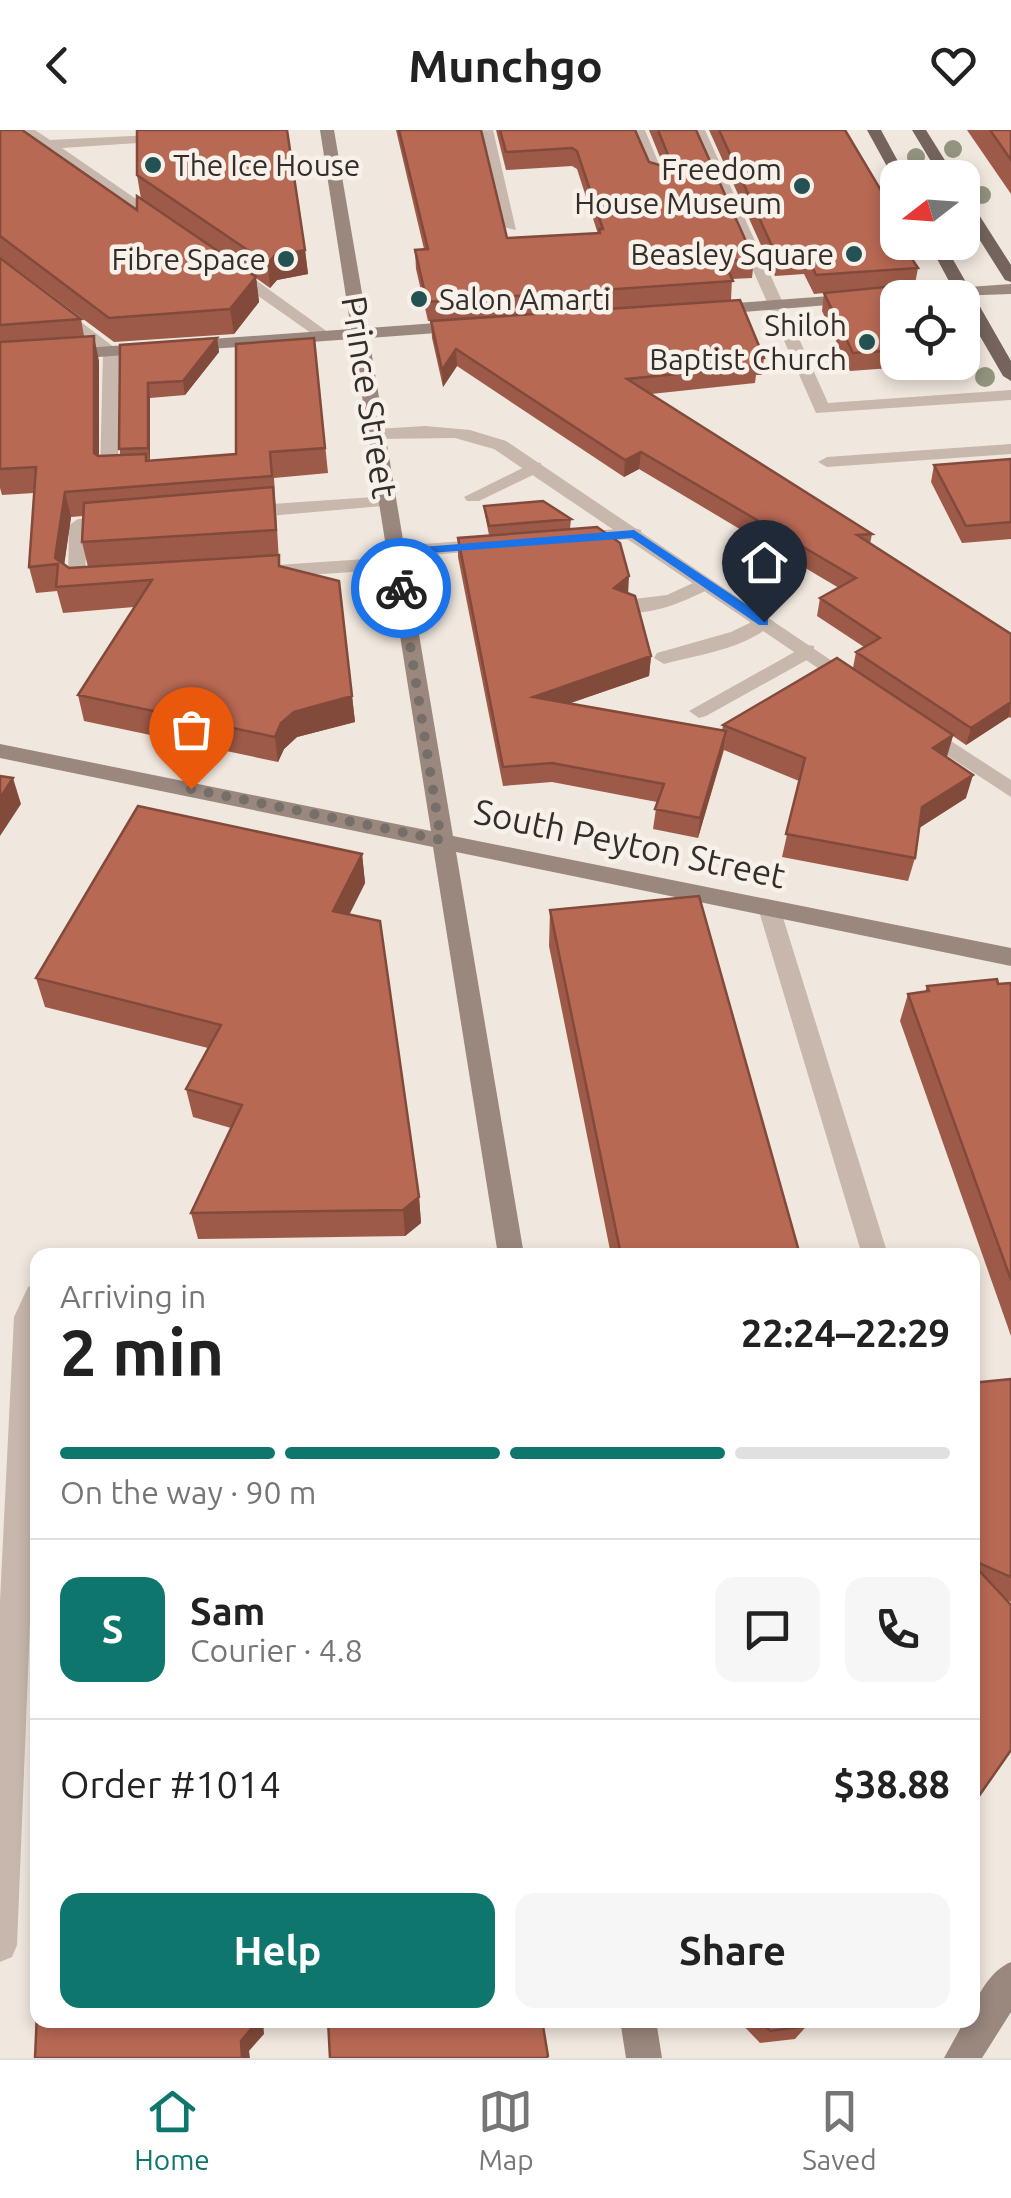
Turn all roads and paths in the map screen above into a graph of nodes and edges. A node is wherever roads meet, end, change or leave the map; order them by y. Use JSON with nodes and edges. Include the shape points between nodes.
{"nodes":[{"id":1,"x":26,"y":130,"type":"edge"},
{"id":2,"x":327,"y":130,"type":"edge"},
{"id":3,"x":486,"y":130,"type":"edge"},
{"id":4,"x":638,"y":130,"type":"edge"},
{"id":5,"x":698,"y":130,"type":"edge"},
{"id":6,"x":874,"y":130,"type":"edge"},
{"id":7,"x":920,"y":130,"type":"edge"},
{"id":8,"x":140,"y":134,"type":"edge"},
{"id":9,"x":179,"y":136,"type":"edge"},
{"id":10,"x":48,"y":144,"type":"junction"},
{"id":11,"x":0,"y":147,"type":"edge"},
{"id":12,"x":890,"y":160,"type":"edge"},
{"id":13,"x":938,"y":160,"type":"edge"},
{"id":14,"x":658,"y":179,"type":"edge"},
{"id":15,"x":512,"y":227,"type":"dead end"},
{"id":16,"x":980,"y":228,"type":"edge"},
{"id":17,"x":180,"y":235,"type":"edge"},
{"id":18,"x":212,"y":257,"type":"edge"},
{"id":19,"x":0,"y":265,"type":"edge"},
{"id":20,"x":1011,"y":277,"type":"edge"},
{"id":21,"x":1011,"y":289,"type":"edge"},
{"id":22,"x":980,"y":291,"type":"edge"},
{"id":23,"x":880,"y":298,"type":"edge"},
{"id":24,"x":776,"y":305,"type":"junction"},
{"id":25,"x":684,"y":311,"type":"edge"},
{"id":26,"x":980,"y":322,"type":"edge"},
{"id":27,"x":479,"y":325,"type":"edge"},
{"id":28,"x":359,"y":333,"type":"junction"},
{"id":29,"x":324,"y":335,"type":"junction"},
{"id":30,"x":111,"y":351,"type":"junction"},
{"id":31,"x":0,"y":360,"type":"edge"},
{"id":32,"x":1011,"y":376,"type":"edge"},
{"id":33,"x":1011,"y":394,"type":"edge"},
{"id":34,"x":377,"y":434,"type":"junction"},
{"id":35,"x":1011,"y":449,"type":"edge"},
{"id":36,"x":827,"y":462,"type":"dead end"},
{"id":37,"x":535,"y":467,"type":"junction"},
{"id":38,"x":146,"y":472,"type":"edge"},
{"id":39,"x":473,"y":497,"type":"dead end"},
{"id":40,"x":388,"y":501,"type":"junction"},
{"id":41,"x":232,"y":513,"type":"edge"},
{"id":42,"x":136,"y":520,"type":"edge"},
{"id":43,"x":634,"y":534,"type":"junction"},
{"id":44,"x":556,"y":540,"type":"edge"},
{"id":45,"x":518,"y":543,"type":"edge"},
{"id":46,"x":397,"y":558,"type":"junction"},
{"id":47,"x":234,"y":574,"type":"edge"},
{"id":48,"x":114,"y":582,"type":"edge"},
{"id":49,"x":706,"y":583,"type":"junction"},
{"id":50,"x":626,"y":606,"type":"edge"},
{"id":51,"x":764,"y":622,"type":"junction"},
{"id":52,"x":807,"y":651,"type":"junction"},
{"id":53,"x":664,"y":658,"type":"dead end"},
{"id":54,"x":872,"y":695,"type":"edge"},
{"id":55,"x":699,"y":711,"type":"dead end"},
{"id":56,"x":904,"y":717,"type":"edge"},
{"id":57,"x":0,"y":751,"type":"edge"},
{"id":58,"x":1011,"y":770,"type":"edge"},
{"id":59,"x":985,"y":772,"type":"junction"},
{"id":60,"x":1011,"y":790,"type":"edge"},
{"id":61,"x":441,"y":840,"type":"junction"},
{"id":62,"x":769,"y":908,"type":"junction"},
{"id":63,"x":1011,"y":957,"type":"edge"},
{"id":64,"x":510,"y":1248,"type":"edge"},
{"id":65,"x":873,"y":1248,"type":"edge"},
{"id":66,"x":30,"y":1312,"type":"edge"},
{"id":67,"x":0,"y":1945,"type":"edge"},
{"id":68,"x":1011,"y":1979,"type":"edge"},
{"id":69,"x":639,"y":2028,"type":"edge"},
{"id":70,"x":644,"y":2058,"type":"edge"},
{"id":71,"x":962,"y":2058,"type":"edge"}],
"edges":[{"from":1,"to":10,"type":"street"},
{"from":2,"to":28,"type":"street","name":"Prince Street"},
{"from":3,"to":15,"type":"street"},
{"from":4,"to":14,"type":"street"},
{"from":5,"to":24,"type":"street"},
{"from":6,"to":12,"type":"main road"},
{"from":7,"to":13,"type":"main road"},
{"from":8,"to":9,"type":"street"},
{"from":8,"to":10,"type":"street"},
{"from":10,"to":11,"type":"street"},
{"from":10,"to":17,"type":"street"},
{"from":16,"to":20,"type":"main road"},
{"from":18,"to":29,"type":"street"},
{"from":19,"to":30,"type":"street"},
{"from":21,"to":22,"type":"street"},
{"from":23,"to":24,"type":"street"},
{"from":24,"to":25,"type":"street"},
{"from":24,"to":33,"type":"street","via":[[822,409]]},
{"from":26,"to":32,"type":"main road"},
{"from":27,"to":28,"type":"street"},
{"from":28,"to":29,"type":"street"},
{"from":28,"to":34,"type":"street","name":"Prince Street"},
{"from":29,"to":30,"type":"street"},
{"from":30,"to":31,"type":"street"},
{"from":30,"to":38,"type":"street","via":[[109,474]]},
{"from":34,"to":37,"type":"street","via":[[466,433]]},
{"from":34,"to":40,"type":"street","name":"Prince Street"},
{"from":35,"to":36,"type":"street"},
{"from":37,"to":39,"type":"street"},
{"from":37,"to":43,"type":"street"},
{"from":40,"to":41,"type":"street"},
{"from":40,"to":46,"type":"street","name":"Prince Street"},
{"from":42,"to":48,"type":"street","via":[[78,525],[74,584]]},
{"from":43,"to":44,"type":"street"},
{"from":43,"to":49,"type":"street"},
{"from":45,"to":46,"type":"street"},
{"from":46,"to":47,"type":"street"},
{"from":46,"to":61,"type":"street","name":"Prince Street"},
{"from":49,"to":50,"type":"street","via":[[670,602]]},
{"from":49,"to":51,"type":"street"},
{"from":51,"to":52,"type":"street"},
{"from":51,"to":53,"type":"street"},
{"from":52,"to":54,"type":"street"},
{"from":52,"to":55,"type":"street"},
{"from":56,"to":59,"type":"street"},
{"from":57,"to":61,"type":"street","name":"South Peyton Street"},
{"from":58,"to":59,"type":"street"},
{"from":59,"to":60,"type":"street"},
{"from":61,"to":62,"type":"street","name":"South Peyton Street"},
{"from":61,"to":64,"type":"street","name":"Prince Street"},
{"from":62,"to":63,"type":"street","name":"South Peyton Street"},
{"from":62,"to":65,"type":"street"},
{"from":66,"to":67,"type":"street"},
{"from":68,"to":71,"type":"street"},
{"from":69,"to":70,"type":"street"}]}
